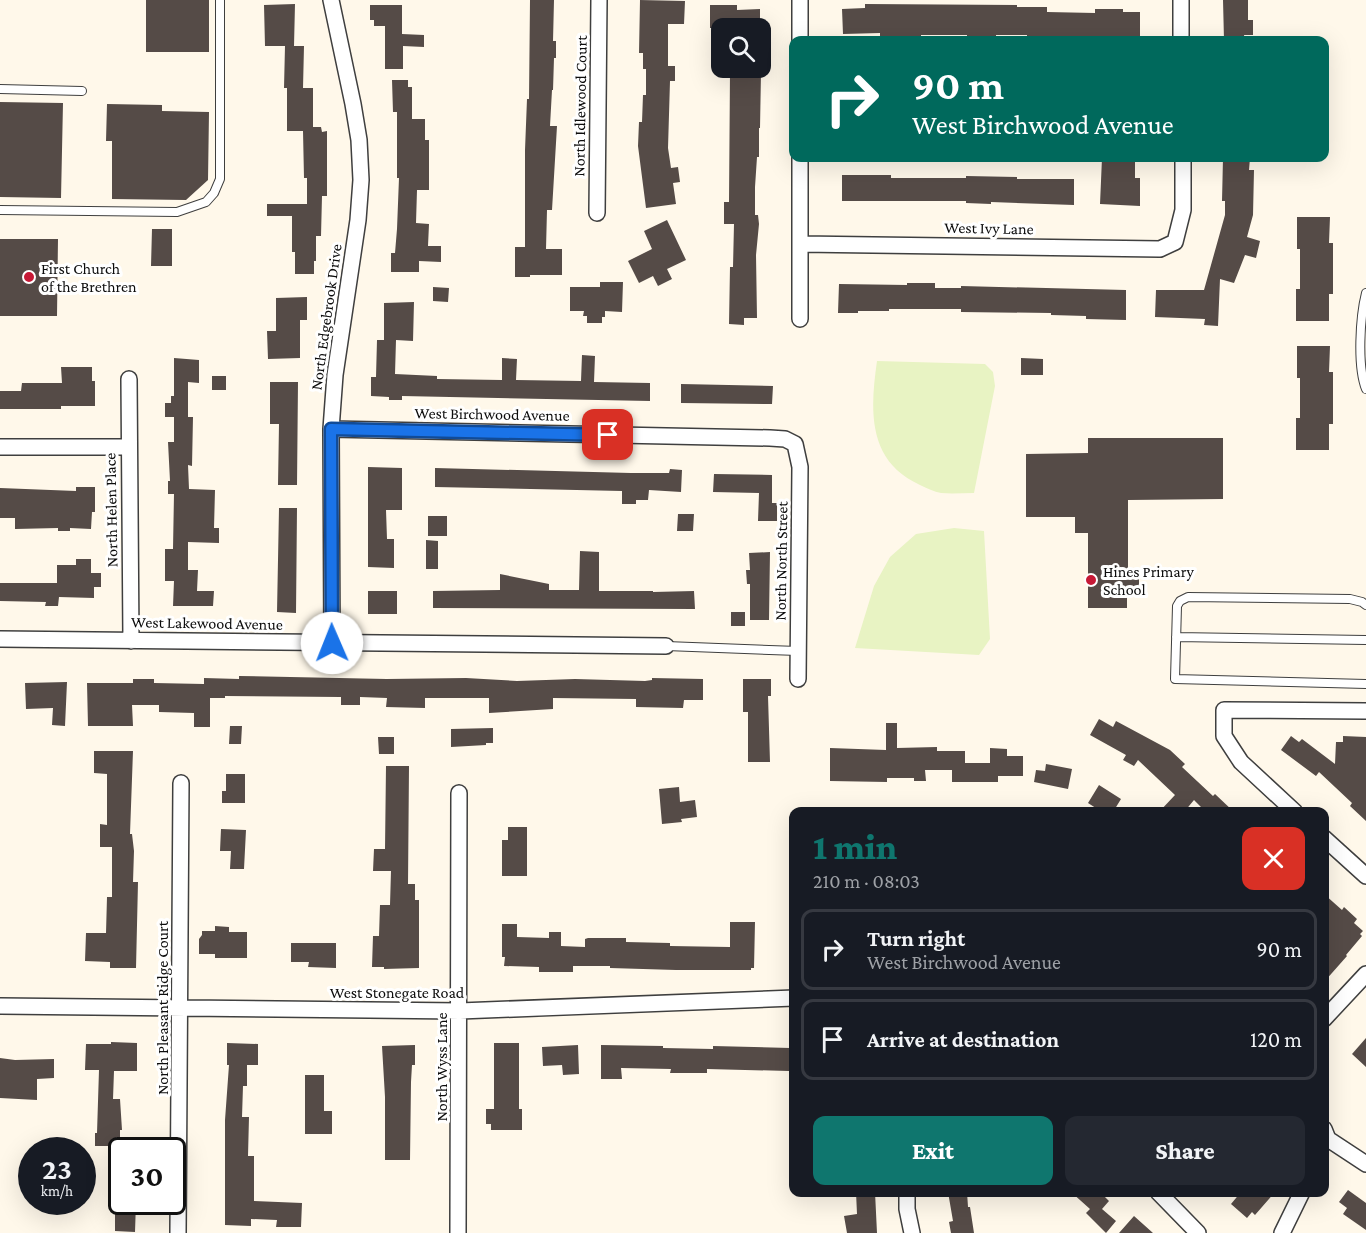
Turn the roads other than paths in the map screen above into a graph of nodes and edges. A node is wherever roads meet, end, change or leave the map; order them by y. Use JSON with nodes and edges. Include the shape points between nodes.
{"nodes":[{"id":1,"x":220,"y":0,"type":"edge"},
{"id":2,"x":331,"y":0,"type":"edge"},
{"id":3,"x":599,"y":0,"type":"edge"},
{"id":4,"x":800,"y":0,"type":"edge"},
{"id":5,"x":1181,"y":0,"type":"edge"},
{"id":6,"x":800,"y":36,"type":"edge"},
{"id":7,"x":1181,"y":36,"type":"edge"},
{"id":8,"x":0,"y":89,"type":"edge"},
{"id":9,"x":82,"y":91,"type":"dead end"},
{"id":10,"x":800,"y":162,"type":"edge"},
{"id":11,"x":1183,"y":162,"type":"edge"},
{"id":12,"x":0,"y":210,"type":"edge"},
{"id":13,"x":597,"y":213,"type":"dead end"},
{"id":14,"x":801,"y":244,"type":"junction"},
{"id":15,"x":1366,"y":293,"type":"edge"},
{"id":16,"x":800,"y":319,"type":"dead end"},
{"id":17,"x":129,"y":379,"type":"dead end"},
{"id":18,"x":1366,"y":388,"type":"edge"},
{"id":19,"x":331,"y":429,"type":"junction"},
{"id":20,"x":795,"y":444,"type":"joint"},
{"id":21,"x":0,"y":447,"type":"edge"},
{"id":22,"x":129,"y":447,"type":"junction"},
{"id":23,"x":1366,"y":605,"type":"edge"},
{"id":24,"x":1176,"y":637,"type":"junction"},
{"id":25,"x":0,"y":639,"type":"edge"},
{"id":26,"x":131,"y":640,"type":"junction"},
{"id":27,"x":1366,"y":640,"type":"edge"},
{"id":28,"x":332,"y":643,"type":"junction"},
{"id":29,"x":666,"y":646,"type":"joint"},
{"id":30,"x":798,"y":651,"type":"junction"},
{"id":31,"x":798,"y":679,"type":"dead end"},
{"id":32,"x":1366,"y":684,"type":"edge"},
{"id":33,"x":1366,"y":711,"type":"edge"},
{"id":34,"x":181,"y":783,"type":"dead end"},
{"id":35,"x":459,"y":793,"type":"dead end"},
{"id":36,"x":1290,"y":807,"type":"edge"},
{"id":37,"x":1329,"y":843,"type":"edge"},
{"id":38,"x":1366,"y":876,"type":"edge"},
{"id":39,"x":1366,"y":974,"type":"edge"},
{"id":40,"x":789,"y":998,"type":"edge"},
{"id":41,"x":0,"y":1006,"type":"edge"},
{"id":42,"x":180,"y":1007,"type":"junction"},
{"id":43,"x":460,"y":1011,"type":"junction"},
{"id":44,"x":1329,"y":1014,"type":"edge"},
{"id":45,"x":1329,"y":1140,"type":"edge"},
{"id":46,"x":1366,"y":1164,"type":"edge"},
{"id":47,"x":908,"y":1197,"type":"edge"},
{"id":48,"x":1163,"y":1197,"type":"edge"},
{"id":49,"x":1300,"y":1197,"type":"edge"},
{"id":50,"x":178,"y":1233,"type":"edge"},
{"id":51,"x":458,"y":1233,"type":"edge"},
{"id":52,"x":912,"y":1233,"type":"edge"},
{"id":53,"x":1198,"y":1233,"type":"edge"},
{"id":54,"x":1282,"y":1233,"type":"edge"}],
"edges":[{"from":1,"to":12,"type":"lane","via":[[220,178],[206,202],[177,212]]},
{"from":2,"to":19,"type":"street","name":"North Edgebrook Drive","via":[[359,140],[362,180]]},
{"from":3,"to":13,"type":"street","name":"North Idlewood Court"},
{"from":4,"to":6,"type":"street"},
{"from":5,"to":7,"type":"street"},
{"from":8,"to":9,"type":"lane"},
{"from":10,"to":14,"type":"street"},
{"from":11,"to":14,"type":"street","name":"West Ivy Lane","via":[[1183,210],[1175,242],[1160,249]]},
{"from":14,"to":16,"type":"street"},
{"from":15,"to":18,"type":"lane","via":[[1362,307],[1361,365]]},
{"from":17,"to":22,"type":"street","name":"North Helen Place"},
{"from":19,"to":20,"type":"street","name":"West Birchwood Avenue","via":[[770,438]]},
{"from":19,"to":28,"type":"street","name":"North Edgebrook Drive"},
{"from":20,"to":30,"type":"street","name":"North North Street","via":[[800,467]]},
{"from":21,"to":22,"type":"street"},
{"from":22,"to":26,"type":"street","name":"North Helen Place"},
{"from":23,"to":24,"type":"lane","via":[[1350,599],[1188,597],[1177,606]]},
{"from":24,"to":27,"type":"lane"},
{"from":24,"to":32,"type":"lane","via":[[1175,679]]},
{"from":25,"to":26,"type":"street","name":"West Lakewood Avenue"},
{"from":26,"to":28,"type":"street","name":"West Lakewood Avenue"},
{"from":28,"to":29,"type":"street","name":"West Lakewood Avenue"},
{"from":29,"to":30,"type":"lane"},
{"from":30,"to":31,"type":"street","name":"North North Street"},
{"from":33,"to":36,"type":"street","via":[[1224,711],[1224,736],[1241,762]]},
{"from":34,"to":42,"type":"street","name":"North Pleasant Ridge Court"},
{"from":35,"to":43,"type":"street","name":"North Wyss Lane"},
{"from":37,"to":38,"type":"street"},
{"from":39,"to":44,"type":"street"},
{"from":40,"to":43,"type":"street","name":"West Stonegate Road"},
{"from":41,"to":42,"type":"street","name":"West Stonegate Road"},
{"from":42,"to":43,"type":"street","name":"West Stonegate Road"},
{"from":42,"to":50,"type":"street","name":"North Pleasant Ridge Court"},
{"from":43,"to":51,"type":"street","name":"North Wyss Lane"},
{"from":45,"to":46,"type":"street"},
{"from":47,"to":52,"type":"street"},
{"from":48,"to":53,"type":"street"},
{"from":49,"to":54,"type":"street"}]}
